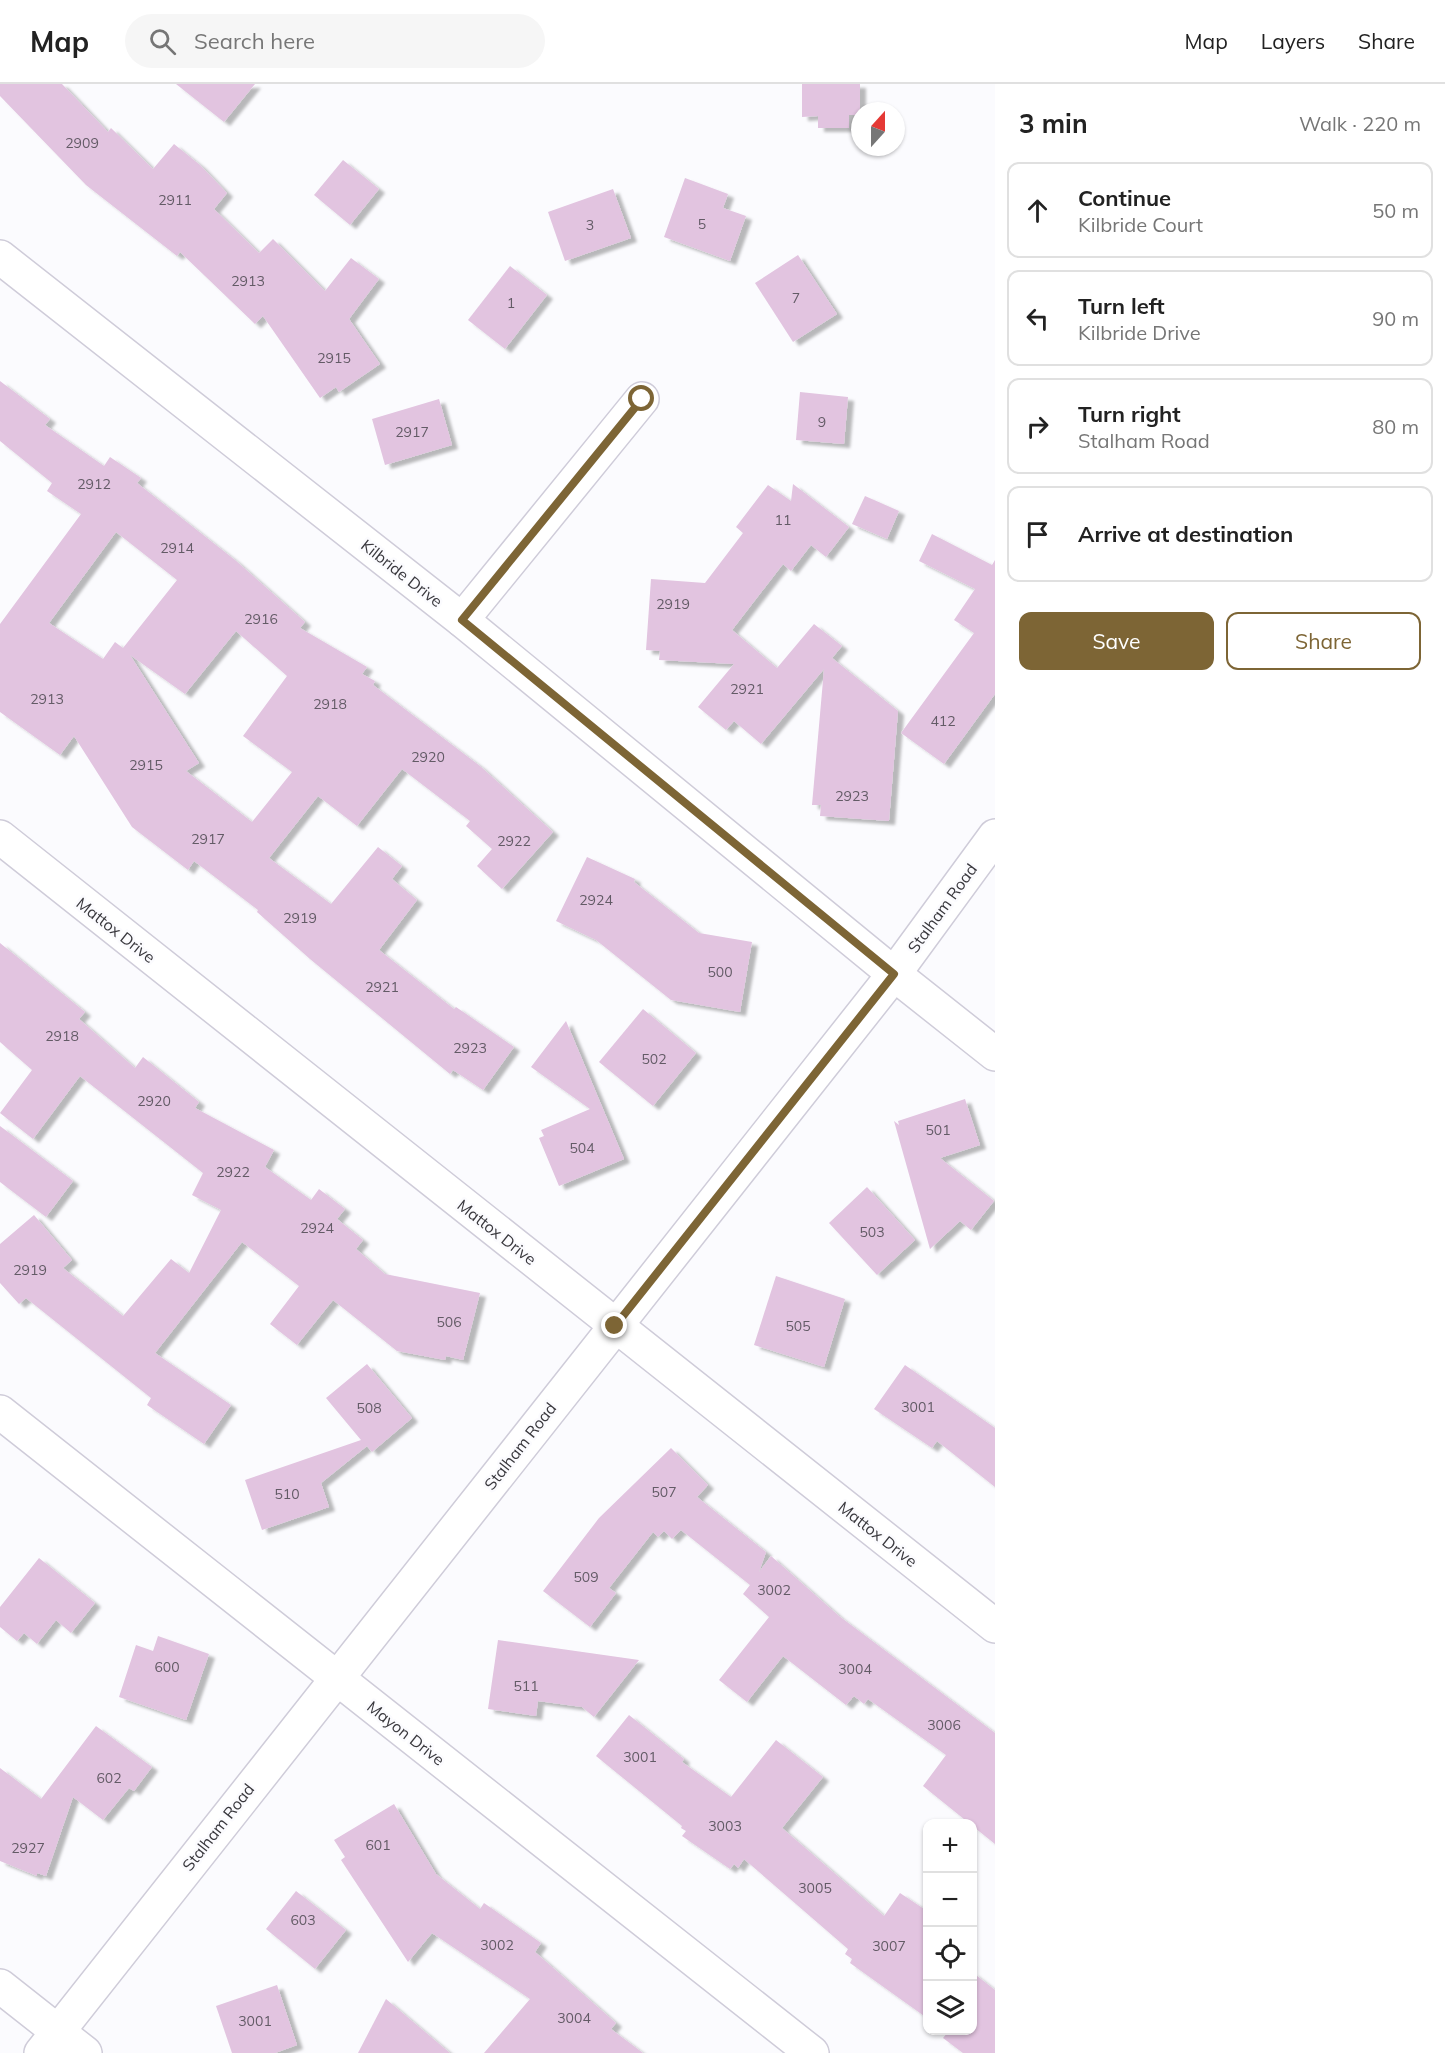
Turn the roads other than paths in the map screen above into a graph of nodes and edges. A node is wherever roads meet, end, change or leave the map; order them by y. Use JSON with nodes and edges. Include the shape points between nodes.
{"nodes":[{"id":1,"x":0,"y":257,"type":"edge"},
{"id":2,"x":642,"y":399,"type":"dead end"},
{"id":3,"x":462,"y":620,"type":"junction"},
{"id":4,"x":995,"y":836,"type":"edge"},
{"id":5,"x":0,"y":837,"type":"edge"},
{"id":6,"x":894,"y":974,"type":"junction"},
{"id":7,"x":995,"y":1054,"type":"edge"},
{"id":8,"x":615,"y":1326,"type":"junction"},
{"id":9,"x":0,"y":1412,"type":"edge"},
{"id":10,"x":995,"y":1626,"type":"edge"},
{"id":11,"x":336,"y":1678,"type":"junction"},
{"id":12,"x":0,"y":1986,"type":"edge"},
{"id":13,"x":49,"y":2042,"type":"edge"},
{"id":14,"x":85,"y":2053,"type":"edge"},
{"id":15,"x":812,"y":2053,"type":"edge"}],
"edges":[{"from":1,"to":3,"type":"street","name":"Kilbride Drive"},
{"from":2,"to":3,"type":"street"},
{"from":3,"to":6,"type":"street","name":"Kilbride Drive"},
{"from":4,"to":6,"type":"street","name":"Stalham Road"},
{"from":5,"to":8,"type":"street","name":"Mattox Drive"},
{"from":6,"to":7,"type":"street","name":"Kilbride Drive"},
{"from":6,"to":8,"type":"street","name":"Stalham Road"},
{"from":8,"to":10,"type":"street","name":"Mattox Drive"},
{"from":8,"to":11,"type":"street","name":"Stalham Road"},
{"from":9,"to":11,"type":"street","name":"Mayon Drive"},
{"from":11,"to":13,"type":"street","name":"Stalham Road"},
{"from":11,"to":15,"type":"street","name":"Mayon Drive"},
{"from":12,"to":13,"type":"street"},
{"from":13,"to":14,"type":"street"}]}
